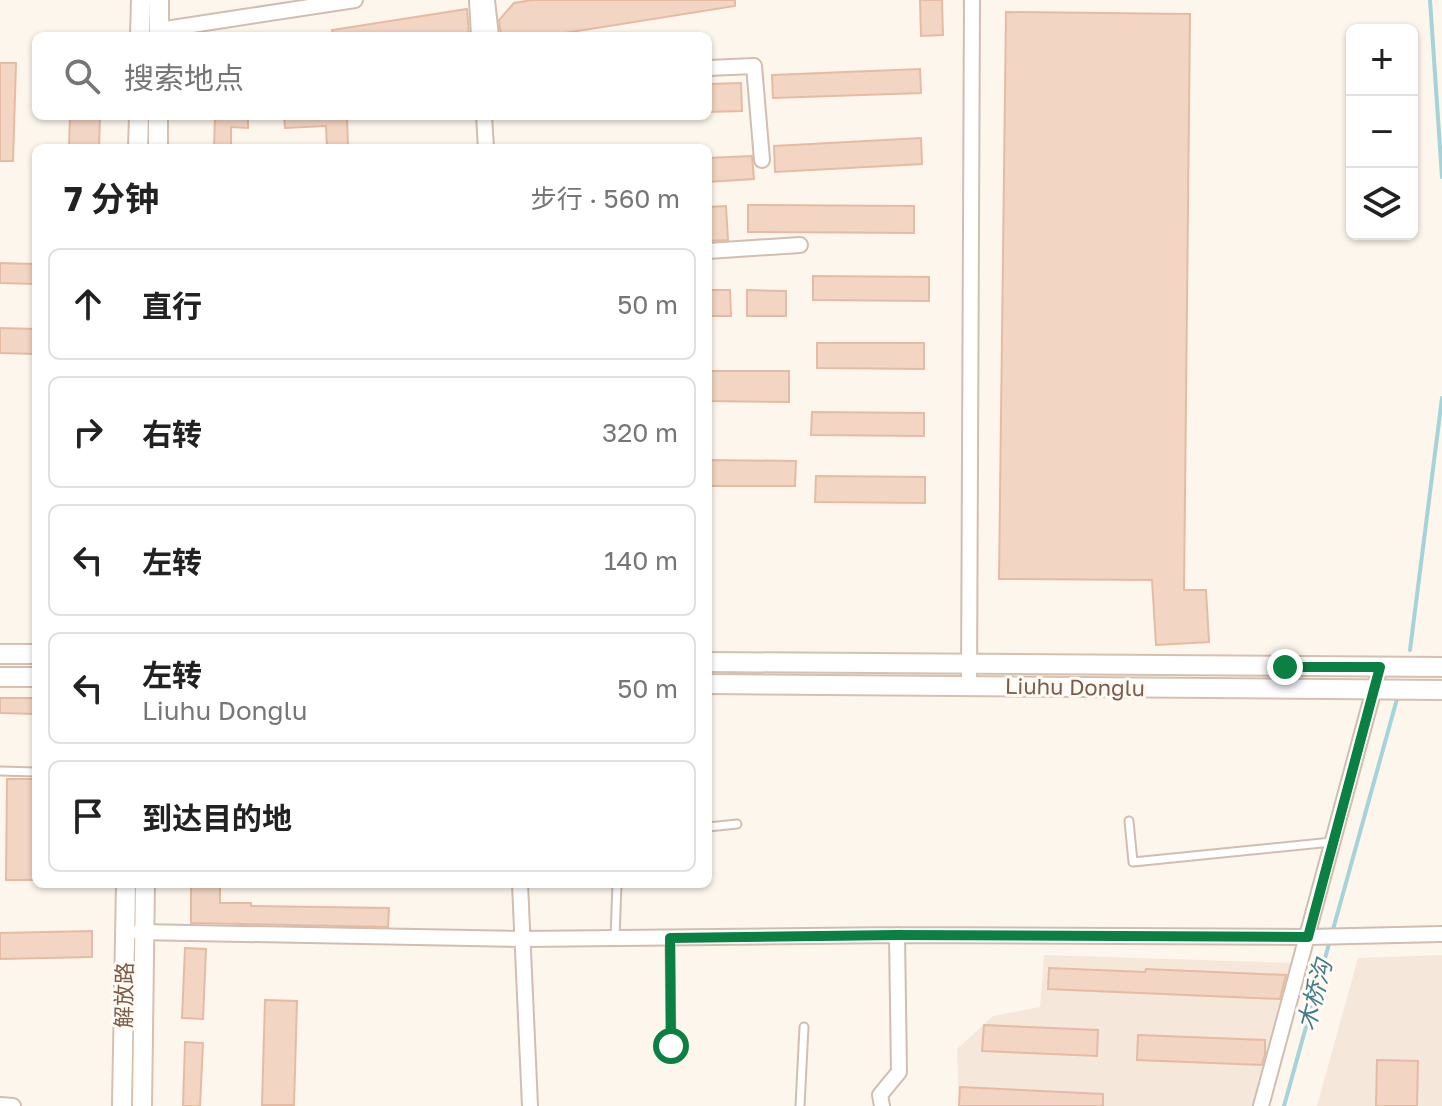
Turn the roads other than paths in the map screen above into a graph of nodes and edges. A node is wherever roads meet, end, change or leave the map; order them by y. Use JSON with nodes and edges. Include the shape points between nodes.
{"nodes":[{"id":1,"x":141,"y":0,"type":"edge"},
{"id":2,"x":159,"y":0,"type":"edge"},
{"id":3,"x":355,"y":0,"type":"edge"},
{"id":4,"x":477,"y":0,"type":"edge"},
{"id":5,"x":487,"y":0,"type":"edge"},
{"id":6,"x":972,"y":0,"type":"edge"},
{"id":7,"x":152,"y":32,"type":"edge"},
{"id":8,"x":153,"y":32,"type":"edge"},
{"id":9,"x":165,"y":32,"type":"edge"},
{"id":10,"x":479,"y":32,"type":"edge"},
{"id":11,"x":491,"y":32,"type":"edge"},
{"id":12,"x":712,"y":68,"type":"edge"},
{"id":13,"x":139,"y":120,"type":"edge"},
{"id":14,"x":158,"y":120,"type":"edge"},
{"id":15,"x":484,"y":120,"type":"edge"},
{"id":16,"x":138,"y":144,"type":"edge"},
{"id":17,"x":158,"y":144,"type":"edge"},
{"id":18,"x":486,"y":144,"type":"edge"},
{"id":19,"x":762,"y":160,"type":"dead end"},
{"id":20,"x":800,"y":245,"type":"dead end"},
{"id":21,"x":712,"y":251,"type":"edge"},
{"id":22,"x":0,"y":654,"type":"edge"},
{"id":23,"x":32,"y":654,"type":"edge"},
{"id":24,"x":712,"y":662,"type":"edge"},
{"id":25,"x":968,"y":665,"type":"junction"},
{"id":26,"x":1380,"y":667,"type":"junction"},
{"id":27,"x":1442,"y":667,"type":"edge"},
{"id":28,"x":0,"y":677,"type":"edge"},
{"id":29,"x":32,"y":677,"type":"edge"},
{"id":30,"x":712,"y":684,"type":"edge"},
{"id":31,"x":969,"y":686,"type":"junction"},
{"id":32,"x":1374,"y":690,"type":"junction"},
{"id":33,"x":1442,"y":690,"type":"edge"},
{"id":34,"x":0,"y":771,"type":"edge"},
{"id":35,"x":32,"y":772,"type":"edge"},
{"id":36,"x":1129,"y":821,"type":"dead end"},
{"id":37,"x":737,"y":824,"type":"dead end"},
{"id":38,"x":712,"y":827,"type":"edge"},
{"id":39,"x":1334,"y":842,"type":"junction"},
{"id":40,"x":127,"y":888,"type":"edge"},
{"id":41,"x":144,"y":888,"type":"edge"},
{"id":42,"x":520,"y":888,"type":"edge"},
{"id":43,"x":617,"y":888,"type":"edge"},
{"id":44,"x":135,"y":932,"type":"junction"},
{"id":45,"x":1442,"y":934,"type":"edge"},
{"id":46,"x":897,"y":935,"type":"junction"},
{"id":47,"x":1314,"y":937,"type":"junction"},
{"id":48,"x":615,"y":938,"type":"junction"},
{"id":49,"x":670,"y":938,"type":"junction"},
{"id":50,"x":522,"y":939,"type":"junction"},
{"id":51,"x":804,"y":1027,"type":"dead end"},
{"id":52,"x":671,"y":1046,"type":"dead end"},
{"id":53,"x":0,"y":1105,"type":"edge"},
{"id":54,"x":13,"y":1106,"type":"edge"},
{"id":55,"x":122,"y":1106,"type":"edge"},
{"id":56,"x":142,"y":1106,"type":"edge"},
{"id":57,"x":530,"y":1106,"type":"edge"},
{"id":58,"x":800,"y":1106,"type":"edge"},
{"id":59,"x":882,"y":1106,"type":"edge"},
{"id":60,"x":1261,"y":1106,"type":"edge"}],
"edges":[{"from":1,"to":7,"type":"main road"},
{"from":2,"to":8,"type":"main road"},
{"from":3,"to":9,"type":"street"},
{"from":4,"to":10,"type":"street"},
{"from":5,"to":11,"type":"street"},
{"from":6,"to":25,"type":"street"},
{"from":12,"to":19,"type":"street","via":[[754,66]]},
{"from":13,"to":16,"type":"main road"},
{"from":14,"to":17,"type":"main road"},
{"from":15,"to":18,"type":"street"},
{"from":20,"to":21,"type":"street"},
{"from":22,"to":23,"type":"main road"},
{"from":24,"to":25,"type":"main road","name":"Liuhu Donglu"},
{"from":25,"to":26,"type":"main road","name":"Liuhu Donglu"},
{"from":25,"to":31,"type":"street"},
{"from":26,"to":27,"type":"main road","name":"Liuhu Donglu"},
{"from":26,"to":32,"type":"street"},
{"from":28,"to":29,"type":"main road"},
{"from":30,"to":31,"type":"main road","name":"Liuhu Donglu"},
{"from":31,"to":32,"type":"main road","name":"Liuhu Donglu"},
{"from":32,"to":33,"type":"main road","name":"Liuhu Donglu"},
{"from":32,"to":39,"type":"street"},
{"from":34,"to":35,"type":"lane"},
{"from":36,"to":39,"type":"lane","via":[[1133,862]]},
{"from":37,"to":38,"type":"lane"},
{"from":39,"to":47,"type":"street"},
{"from":40,"to":44,"type":"main road","name":"解放路"},
{"from":41,"to":44,"type":"main road","name":"解放路"},
{"from":42,"to":50,"type":"street"},
{"from":43,"to":48,"type":"lane"},
{"from":44,"to":50,"type":"street"},
{"from":44,"to":55,"type":"main road","name":"解放路"},
{"from":44,"to":56,"type":"main road","name":"解放路"},
{"from":45,"to":47,"type":"street"},
{"from":46,"to":47,"type":"street"},
{"from":46,"to":49,"type":"street"},
{"from":46,"to":59,"type":"street","via":[[899,1072],[880,1095]]},
{"from":47,"to":60,"type":"street"},
{"from":48,"to":49,"type":"street"},
{"from":48,"to":50,"type":"street"},
{"from":49,"to":52,"type":"lane"},
{"from":50,"to":57,"type":"street"},
{"from":51,"to":58,"type":"lane"},
{"from":53,"to":54,"type":"street"}]}
